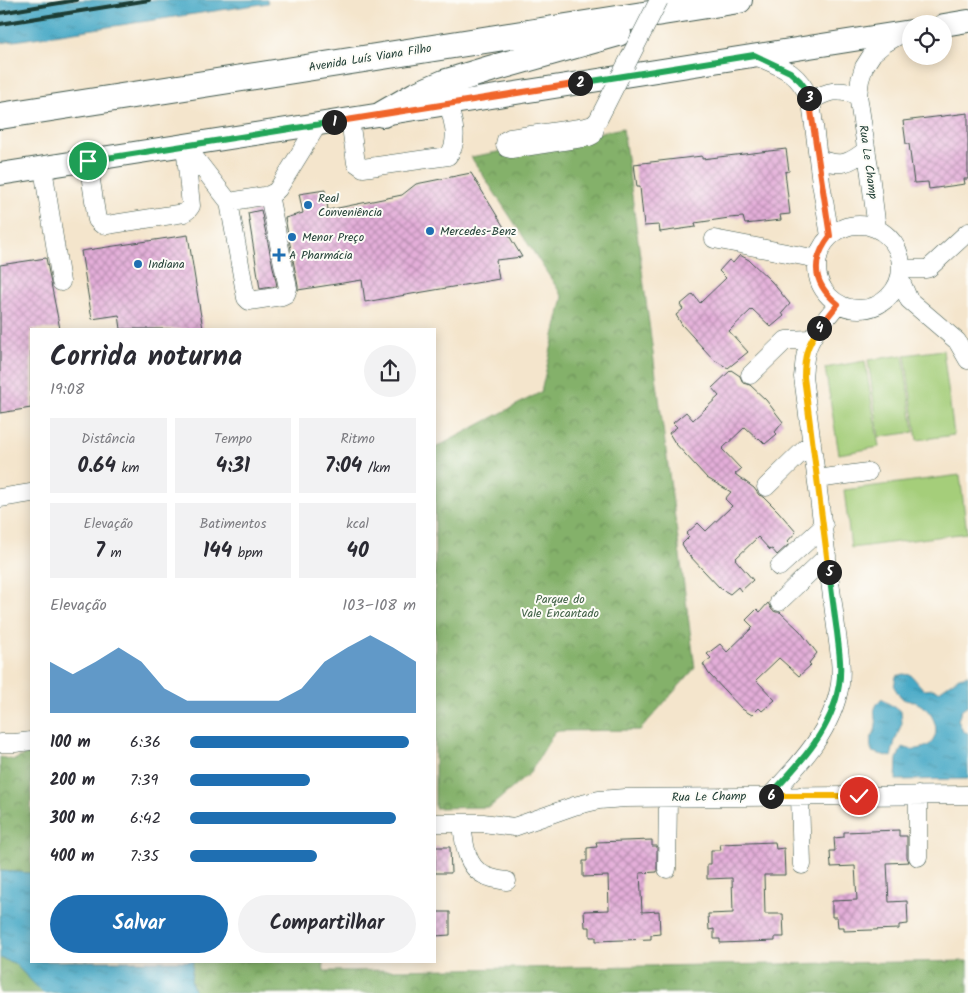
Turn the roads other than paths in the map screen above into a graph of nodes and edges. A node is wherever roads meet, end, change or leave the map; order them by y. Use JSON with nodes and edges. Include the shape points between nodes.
{"nodes":[{"id":1,"x":659,"y":0,"type":"edge"},
{"id":2,"x":739,"y":0,"type":"edge"},
{"id":3,"x":968,"y":21,"type":"edge"},
{"id":4,"x":952,"y":24,"type":"edge"},
{"id":5,"x":902,"y":32,"type":"edge"},
{"id":6,"x":902,"y":34,"type":"edge"},
{"id":7,"x":754,"y":55,"type":"junction"},
{"id":8,"x":858,"y":95,"type":"junction"},
{"id":9,"x":811,"y":102,"type":"junction"},
{"id":10,"x":448,"y":104,"type":"junction"},
{"id":11,"x":384,"y":114,"type":"junction"},
{"id":12,"x":0,"y":116,"type":"edge"},
{"id":13,"x":350,"y":119,"type":"junction"},
{"id":14,"x":318,"y":124,"type":"junction"},
{"id":15,"x":595,"y":128,"type":"dead end"},
{"id":16,"x":185,"y":145,"type":"junction"},
{"id":17,"x":866,"y":150,"type":"junction"},
{"id":18,"x":819,"y":159,"type":"junction"},
{"id":19,"x":88,"y":161,"type":"junction"},
{"id":20,"x":43,"y":168,"type":"junction"},
{"id":21,"x":0,"y":174,"type":"edge"},
{"id":22,"x":269,"y":195,"type":"junction"},
{"id":23,"x":229,"y":202,"type":"junction"},
{"id":24,"x":877,"y":229,"type":"junction"},
{"id":25,"x":968,"y":232,"type":"edge"},
{"id":26,"x":830,"y":236,"type":"junction"},
{"id":27,"x":714,"y":239,"type":"dead end"},
{"id":28,"x":818,"y":259,"type":"junction"},
{"id":29,"x":901,"y":274,"type":"junction"},
{"id":30,"x":61,"y":282,"type":"dead end"},
{"id":31,"x":838,"y":304,"type":"junction"},
{"id":32,"x":811,"y":339,"type":"junction"},
{"id":33,"x":968,"y":360,"type":"edge"},
{"id":34,"x":750,"y":375,"type":"dead end"},
{"id":35,"x":812,"y":442,"type":"junction"},
{"id":36,"x":868,"y":472,"type":"dead end"},
{"id":37,"x":817,"y":480,"type":"junction"},
{"id":38,"x":766,"y":487,"type":"dead end"},
{"id":39,"x":30,"y":493,"type":"edge"},
{"id":40,"x":0,"y":498,"type":"edge"},
{"id":41,"x":824,"y":526,"type":"junction"},
{"id":42,"x":827,"y":556,"type":"junction"},
{"id":43,"x":779,"y":567,"type":"dead end"},
{"id":44,"x":779,"y":602,"type":"dead end"},
{"id":45,"x":30,"y":741,"type":"edge"},
{"id":46,"x":0,"y":743,"type":"edge"},
{"id":47,"x":918,"y":795,"type":"junction"},
{"id":48,"x":968,"y":795,"type":"edge"},
{"id":49,"x":769,"y":796,"type":"junction"},
{"id":50,"x":800,"y":796,"type":"junction"},
{"id":51,"x":668,"y":798,"type":"junction"},
{"id":52,"x":436,"y":823,"type":"edge"},
{"id":53,"x":462,"y":823,"type":"junction"},
{"id":54,"x":918,"y":858,"type":"dead end"},
{"id":55,"x":802,"y":865,"type":"dead end"},
{"id":56,"x":667,"y":869,"type":"dead end"},
{"id":57,"x":507,"y":881,"type":"dead end"}],
"edges":[{"from":1,"to":15,"type":"street","bridge":true,"via":[[593,125],[510,138],[505,144],[511,149],[589,137]]},
{"from":2,"to":11,"type":"highway","via":[[444,83]]},
{"from":2,"to":12,"type":"highway","name":"Avenida Luís Viana Filho"},
{"from":3,"to":4,"type":"main road"},
{"from":5,"to":7,"type":"main road"},
{"from":6,"to":8,"type":"street","name":"Rua Le Champ","via":[[873,54],[864,67]]},
{"from":7,"to":9,"type":"street","via":[[790,72],[803,85]]},
{"from":7,"to":10,"type":"main road"},
{"from":8,"to":9,"type":"street","via":[[828,92]]},
{"from":8,"to":17,"type":"street","name":"Rua Le Champ"},
{"from":9,"to":18,"type":"street"},
{"from":10,"to":11,"type":"main road"},
{"from":10,"to":13,"type":"street","via":[[454,133],[453,148],[448,156],[363,168],[356,164]]},
{"from":11,"to":13,"type":"main road"},
{"from":13,"to":14,"type":"main road"},
{"from":14,"to":16,"type":"main road"},
{"from":14,"to":22,"type":"street","via":[[278,189]]},
{"from":16,"to":19,"type":"main road"},
{"from":16,"to":19,"type":"street","via":[[191,206],[184,213],[101,224],[97,220]]},
{"from":16,"to":23,"type":"street"},
{"from":17,"to":18,"type":"street","via":[[844,163],[831,164]]},
{"from":17,"to":24,"type":"street","name":"Rua Le Champ"},
{"from":18,"to":26,"type":"street"},
{"from":19,"to":20,"type":"main road"},
{"from":20,"to":21,"type":"main road"},
{"from":20,"to":30,"type":"street"},
{"from":22,"to":23,"type":"street"},
{"from":22,"to":23,"type":"street","via":[[288,288],[282,296],[249,301],[246,298]]},
{"from":24,"to":26,"type":"street","via":[[858,225],[843,228]]},
{"from":24,"to":29,"type":"street","via":[[890,237],[898,250]]},
{"from":25,"to":29,"type":"street","via":[[929,268]]},
{"from":26,"to":28,"type":"street"},
{"from":27,"to":28,"type":"street"},
{"from":28,"to":31,"type":"street","via":[[820,285]]},
{"from":29,"to":31,"type":"street","via":[[895,291],[875,307],[850,309]]},
{"from":29,"to":33,"type":"street","via":[[909,300],[957,341]]},
{"from":31,"to":32,"type":"street"},
{"from":32,"to":34,"type":"street","via":[[786,340]]},
{"from":32,"to":35,"type":"street","via":[[806,351],[804,377]]},
{"from":35,"to":37,"type":"street"},
{"from":35,"to":38,"type":"street"},
{"from":36,"to":37,"type":"street"},
{"from":37,"to":41,"type":"street"},
{"from":39,"to":40,"type":"street"},
{"from":41,"to":42,"type":"street"},
{"from":41,"to":43,"type":"street"},
{"from":42,"to":44,"type":"street"},
{"from":42,"to":49,"type":"street","via":[[840,661],[838,694],[828,722],[815,743]]},
{"from":45,"to":46,"type":"street"},
{"from":47,"to":48,"type":"street","name":"Rua Le Champ"},
{"from":47,"to":50,"type":"street","name":"Rua Le Champ"},
{"from":47,"to":54,"type":"street"},
{"from":49,"to":50,"type":"street","name":"Rua Le Champ"},
{"from":49,"to":51,"type":"street","name":"Rua Le Champ"},
{"from":50,"to":55,"type":"street"},
{"from":51,"to":53,"type":"street","name":"Rua Le Champ","via":[[598,800],[514,827]]},
{"from":51,"to":56,"type":"street"},
{"from":52,"to":53,"type":"street"},
{"from":53,"to":57,"type":"street","via":[[467,856],[474,867],[482,875]]}]}
